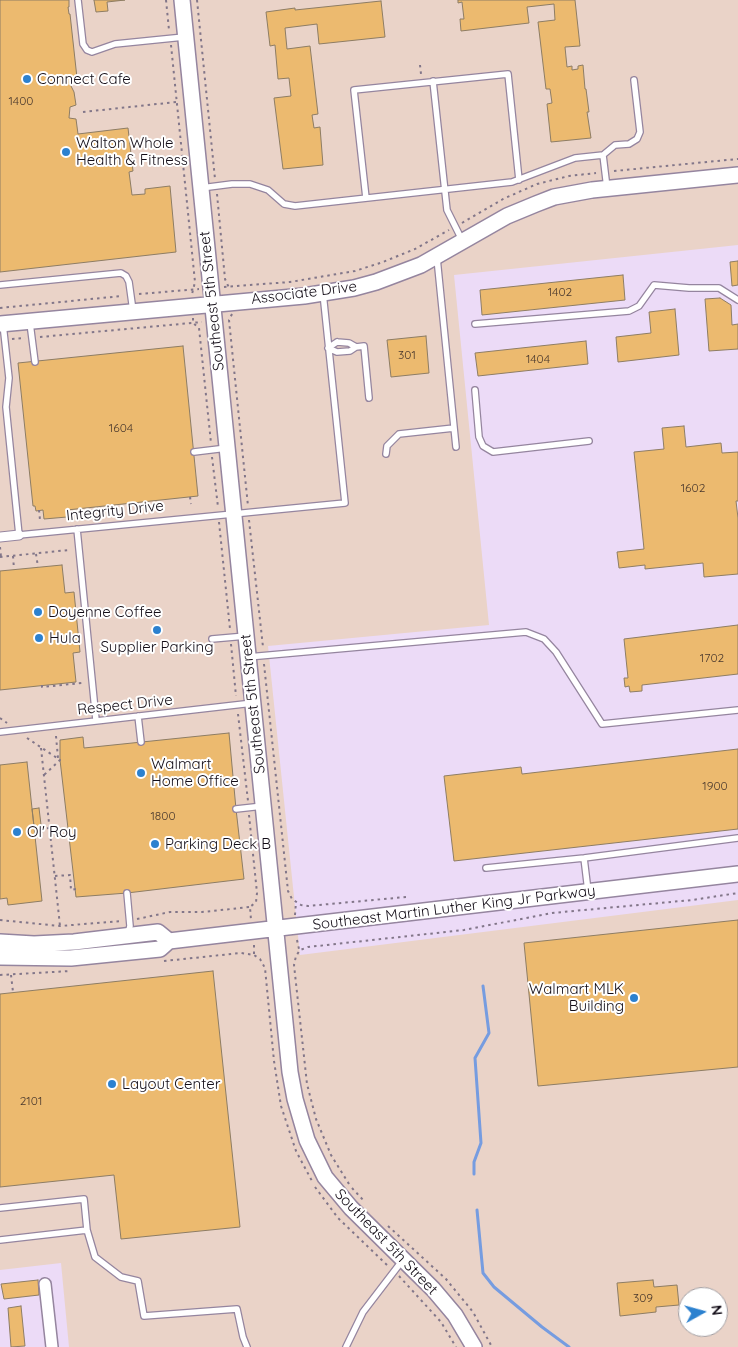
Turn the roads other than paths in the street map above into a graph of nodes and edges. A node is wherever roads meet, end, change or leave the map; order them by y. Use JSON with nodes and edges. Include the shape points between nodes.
{"nodes":[{"id":1,"x":78,"y":0,"type":"edge"},
{"id":2,"x":182,"y":0,"type":"edge"},
{"id":3,"x":186,"y":36,"type":"junction"},
{"id":4,"x":634,"y":80,"type":"dead end"},
{"id":5,"x":433,"y":82,"type":"junction"},
{"id":6,"x":603,"y":154,"type":"junction"},
{"id":7,"x":738,"y":175,"type":"edge"},
{"id":8,"x":519,"y":180,"type":"junction"},
{"id":9,"x":201,"y":188,"type":"junction"},
{"id":10,"x":607,"y":188,"type":"junction"},
{"id":11,"x":444,"y":190,"type":"junction"},
{"id":12,"x":366,"y":198,"type":"junction"},
{"id":13,"x":463,"y":241,"type":"junction"},
{"id":14,"x":437,"y":256,"type":"junction"},
{"id":15,"x":0,"y":285,"type":"edge"},
{"id":16,"x":323,"y":293,"type":"junction"},
{"id":17,"x":738,"y":300,"type":"edge"},
{"id":18,"x":212,"y":304,"type":"junction"},
{"id":19,"x":132,"y":311,"type":"junction"},
{"id":20,"x":30,"y":321,"type":"junction"},
{"id":21,"x":2,"y":324,"type":"edge"},
{"id":22,"x":475,"y":324,"type":"dead end"},
{"id":23,"x":328,"y":348,"type":"junction"},
{"id":24,"x":35,"y":362,"type":"dead end"},
{"id":25,"x":475,"y":390,"type":"dead end"},
{"id":26,"x":369,"y":398,"type":"dead end"},
{"id":27,"x":454,"y":428,"type":"junction"},
{"id":28,"x":589,"y":441,"type":"dead end"},
{"id":29,"x":456,"y":447,"type":"dead end"},
{"id":30,"x":219,"y":449,"type":"junction"},
{"id":31,"x":194,"y":452,"type":"dead end"},
{"id":32,"x":386,"y":454,"type":"dead end"},
{"id":33,"x":233,"y":513,"type":"junction"},
{"id":34,"x":77,"y":528,"type":"junction"},
{"id":35,"x":19,"y":535,"type":"junction"},
{"id":36,"x":0,"y":537,"type":"edge"},
{"id":37,"x":246,"y":636,"type":"junction"},
{"id":38,"x":212,"y":639,"type":"dead end"},
{"id":39,"x":248,"y":657,"type":"junction"},
{"id":40,"x":253,"y":703,"type":"junction"},
{"id":41,"x":738,"y":710,"type":"edge"},
{"id":42,"x":138,"y":716,"type":"junction"},
{"id":43,"x":96,"y":720,"type":"junction"},
{"id":44,"x":0,"y":732,"type":"edge"},
{"id":45,"x":140,"y":742,"type":"dead end"},
{"id":46,"x":263,"y":806,"type":"junction"},
{"id":47,"x":236,"y":809,"type":"dead end"},
{"id":48,"x":738,"y":838,"type":"edge"},
{"id":49,"x":584,"y":858,"type":"junction"},
{"id":50,"x":486,"y":868,"type":"dead end"},
{"id":51,"x":738,"y":874,"type":"edge"},
{"id":52,"x":588,"y":892,"type":"junction"},
{"id":53,"x":126,"y":893,"type":"dead end"},
{"id":54,"x":126,"y":928,"type":"junction"},
{"id":55,"x":276,"y":930,"type":"junction"},
{"id":56,"x":169,"y":941,"type":"junction"},
{"id":57,"x":0,"y":942,"type":"edge"},
{"id":58,"x":0,"y":957,"type":"edge"},
{"id":59,"x":0,"y":1208,"type":"edge"},
{"id":60,"x":87,"y":1230,"type":"junction"},
{"id":61,"x":0,"y":1240,"type":"edge"},
{"id":62,"x":403,"y":1260,"type":"junction"},
{"id":63,"x":45,"y":1284,"type":"dead end"},
{"id":64,"x":52,"y":1347,"type":"edge"},
{"id":65,"x":247,"y":1347,"type":"edge"},
{"id":66,"x":346,"y":1347,"type":"edge"},
{"id":67,"x":474,"y":1347,"type":"edge"}],
"edges":[{"from":1,"to":3,"type":"lane","via":[[83,44],[92,52],[115,44]]},
{"from":2,"to":3,"type":"street","name":"Southeast 5th Street"},
{"from":3,"to":9,"type":"street","name":"Southeast 5th Street"},
{"from":4,"to":6,"type":"lane","via":[[640,132],[636,140],[615,145]]},
{"from":5,"to":8,"type":"lane","via":[[508,74]]},
{"from":5,"to":11,"type":"lane"},
{"from":5,"to":12,"type":"lane","via":[[354,90]]},
{"from":6,"to":8,"type":"lane","via":[[575,158]]},
{"from":6,"to":10,"type":"lane"},
{"from":7,"to":10,"type":"street","name":"Associate Drive"},
{"from":8,"to":11,"type":"lane"},
{"from":9,"to":12,"type":"lane","via":[[250,184],[268,190],[284,204],[295,206]]},
{"from":9,"to":18,"type":"street","name":"Southeast 5th Street"},
{"from":10,"to":13,"type":"street","name":"Associate Drive","via":[[571,193],[536,204]]},
{"from":11,"to":12,"type":"lane"},
{"from":11,"to":13,"type":"lane","via":[[447,210]]},
{"from":13,"to":14,"type":"street","name":"Associate Drive"},
{"from":14,"to":16,"type":"street","name":"Associate Drive","via":[[376,282]]},
{"from":14,"to":27,"type":"lane"},
{"from":15,"to":19,"type":"lane","via":[[121,273],[129,282]]},
{"from":16,"to":18,"type":"street","name":"Associate Drive"},
{"from":16,"to":23,"type":"lane"},
{"from":17,"to":22,"type":"lane","via":[[720,288],[654,285],[639,306],[629,311]]},
{"from":18,"to":19,"type":"street","name":"Associate Drive"},
{"from":18,"to":30,"type":"street","name":"Southeast 5th Street"},
{"from":19,"to":20,"type":"street","name":"Associate Drive"},
{"from":20,"to":21,"type":"street","name":"Associate Drive"},
{"from":20,"to":24,"type":"lane"},
{"from":21,"to":35,"type":"lane","via":[[9,378],[6,407]]},
{"from":23,"to":26,"type":"lane","via":[[338,352],[364,346]]},
{"from":23,"to":33,"type":"lane","name":"Integrity Drive","via":[[345,503]]},
{"from":25,"to":28,"type":"lane","via":[[479,437],[483,446],[492,452]]},
{"from":27,"to":29,"type":"lane"},
{"from":27,"to":32,"type":"lane","via":[[399,434],[387,446]]},
{"from":30,"to":31,"type":"lane"},
{"from":30,"to":33,"type":"street","name":"Southeast 5th Street"},
{"from":33,"to":34,"type":"lane","name":"Integrity Drive"},
{"from":33,"to":37,"type":"street","name":"Southeast 5th Street"},
{"from":34,"to":35,"type":"lane","name":"Integrity Drive"},
{"from":34,"to":43,"type":"lane"},
{"from":35,"to":36,"type":"street","name":"Integrity Drive"},
{"from":37,"to":38,"type":"lane"},
{"from":37,"to":39,"type":"street","name":"Southeast 5th Street"},
{"from":39,"to":40,"type":"street","name":"Southeast 5th Street"},
{"from":39,"to":41,"type":"lane","via":[[526,632],[544,639],[556,652],[602,724]]},
{"from":40,"to":42,"type":"lane","name":"Respect Drive"},
{"from":40,"to":46,"type":"street","name":"Southeast 5th Street"},
{"from":42,"to":43,"type":"lane","name":"Respect Drive"},
{"from":42,"to":45,"type":"lane"},
{"from":43,"to":44,"type":"lane","name":"Respect Drive"},
{"from":46,"to":47,"type":"lane"},
{"from":46,"to":55,"type":"street","name":"Southeast 5th Street"},
{"from":48,"to":49,"type":"lane"},
{"from":49,"to":50,"type":"lane"},
{"from":49,"to":52,"type":"lane"},
{"from":51,"to":52,"type":"street","name":"Southeast Martin Luther King Jr Parkway"},
{"from":52,"to":55,"type":"street","name":"Southeast Martin Luther King Jr Parkway"},
{"from":53,"to":54,"type":"lane","via":[[130,926]]},
{"from":54,"to":56,"type":"street","name":"Southeast Martin Luther King Jr Parkway","via":[[158,932]]},
{"from":54,"to":57,"type":"street","name":"Southeast Martin Luther King Jr Parkway","via":[[74,942]]},
{"from":55,"to":56,"type":"street","name":"Southeast Martin Luther King Jr Parkway"},
{"from":55,"to":62,"type":"street","name":"Southeast 5th Street","via":[[291,1080],[307,1140],[325,1177],[339,1195]]},
{"from":56,"to":58,"type":"street","name":"Southeast Martin Luther King Jr Parkway","via":[[160,949],[72,958]]},
{"from":59,"to":60,"type":"lane","via":[[84,1199]]},
{"from":60,"to":61,"type":"lane"},
{"from":60,"to":65,"type":"lane","via":[[95,1257],[121,1277],[138,1281],[144,1316],[238,1309]]},
{"from":62,"to":66,"type":"lane","via":[[363,1312]]},
{"from":62,"to":67,"type":"street","name":"Southeast 5th Street","via":[[447,1305]]},
{"from":63,"to":64,"type":"street"}]}
